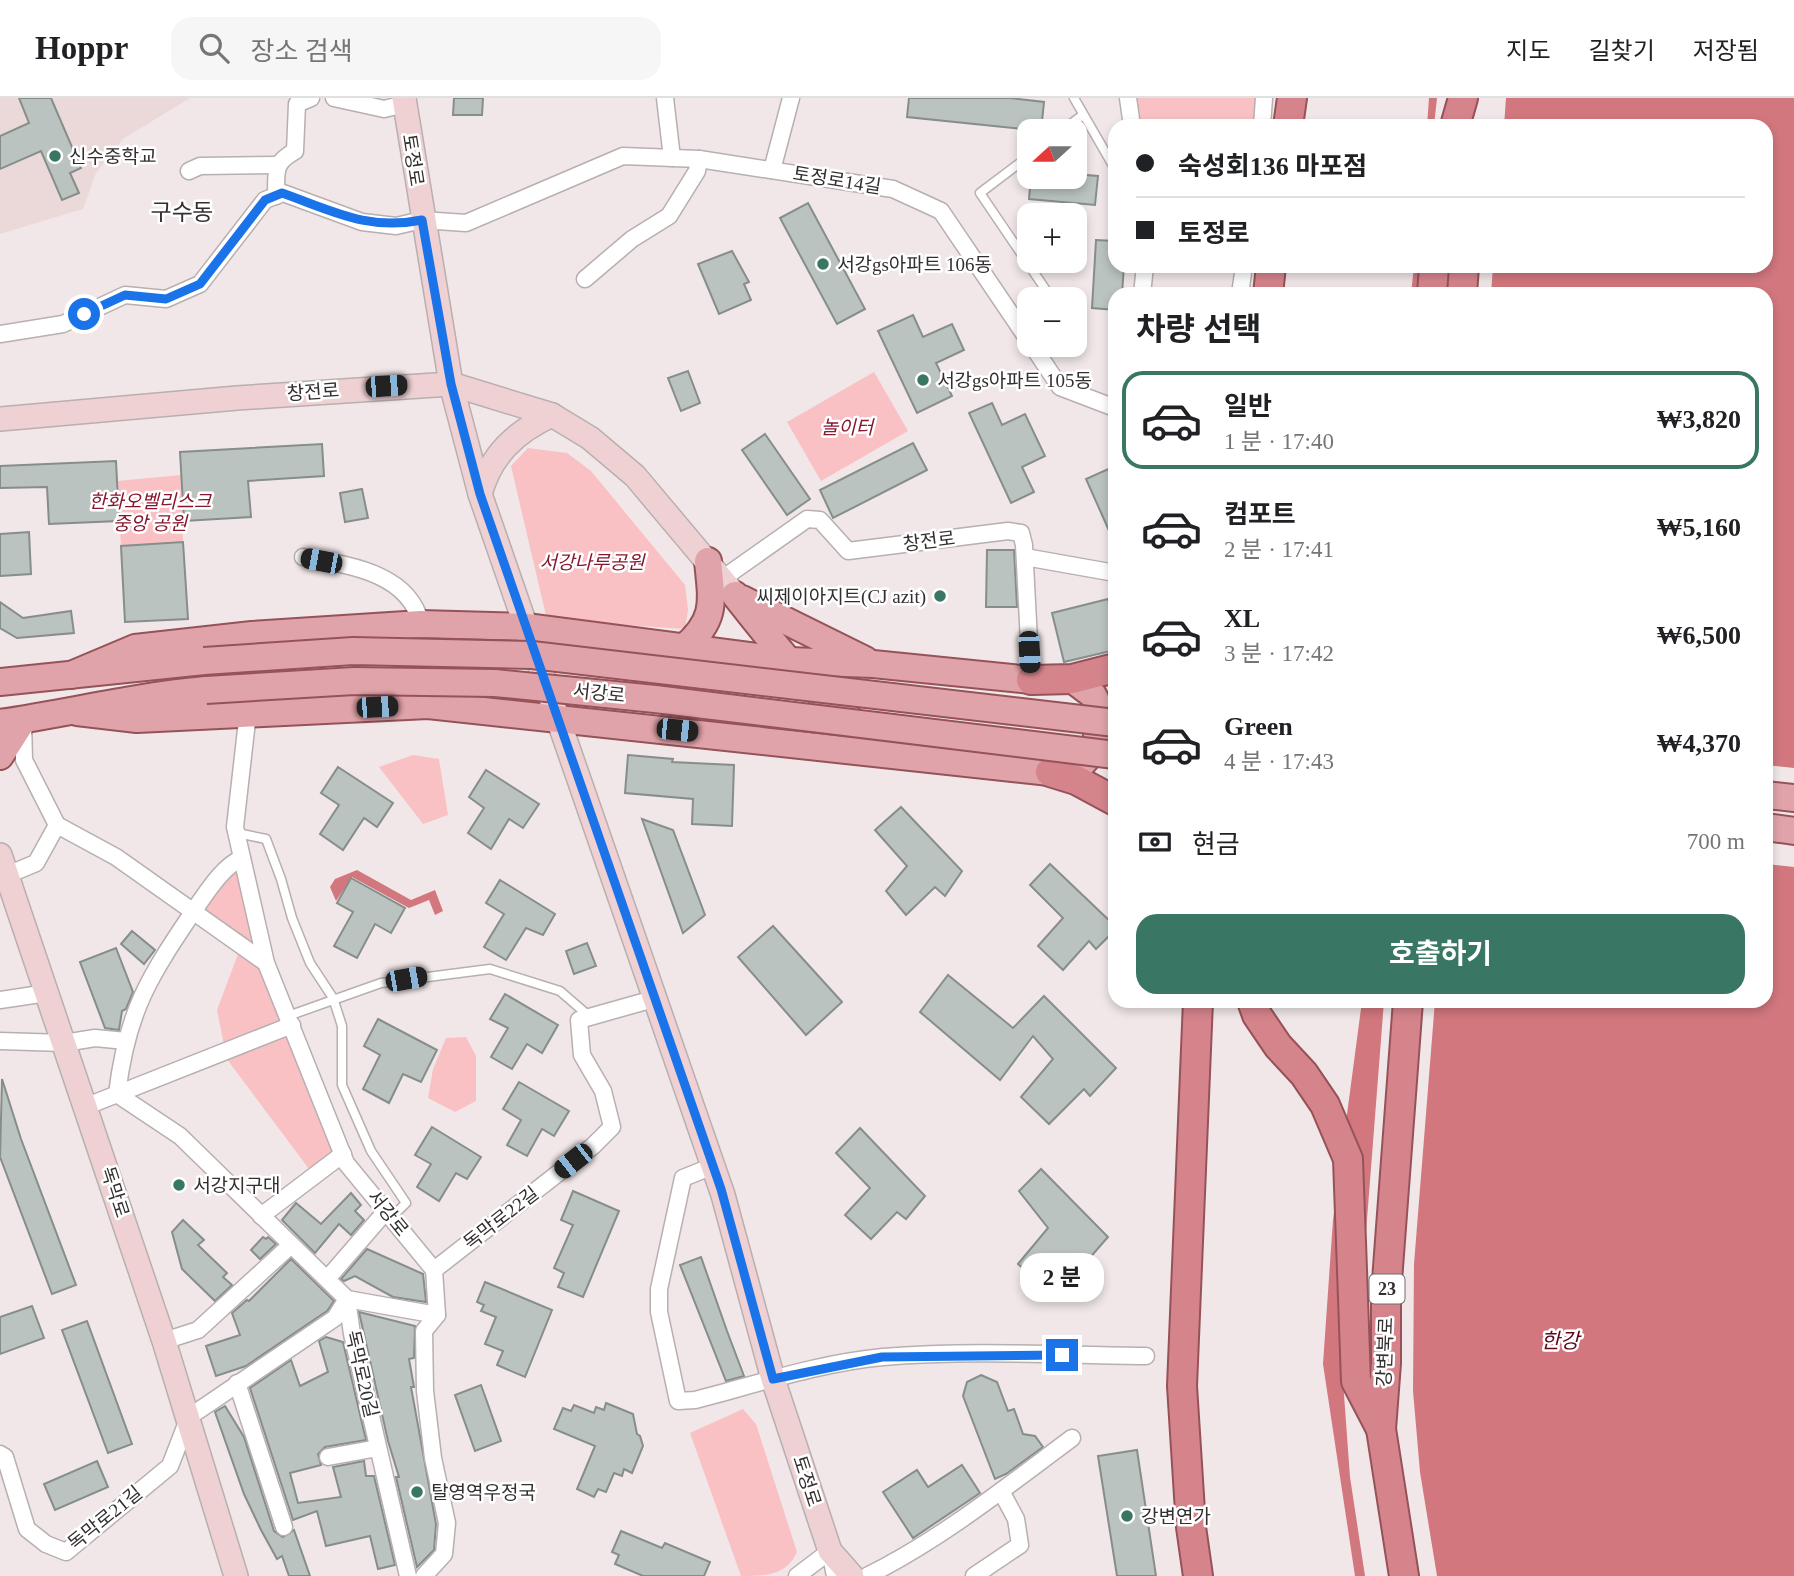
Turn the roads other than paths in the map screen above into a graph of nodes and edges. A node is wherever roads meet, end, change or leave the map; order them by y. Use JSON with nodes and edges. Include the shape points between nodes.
{"nodes":[{"id":1,"x":311,"y":98,"type":"edge"},
{"id":2,"x":334,"y":98,"type":"edge"},
{"id":3,"x":665,"y":98,"type":"edge"},
{"id":4,"x":791,"y":98,"type":"edge"},
{"id":5,"x":1074,"y":98,"type":"edge"},
{"id":6,"x":1128,"y":98,"type":"edge"},
{"id":7,"x":1264,"y":98,"type":"edge"},
{"id":8,"x":1292,"y":98,"type":"edge"},
{"id":9,"x":1463,"y":98,"type":"edge"},
{"id":10,"x":1477,"y":98,"type":"edge"},
{"id":11,"x":405,"y":101,"type":"edge"},
{"id":12,"x":1083,"y":115,"type":"junction"},
{"id":13,"x":1078,"y":119,"type":"edge"},
{"id":14,"x":1131,"y":119,"type":"edge"},
{"id":15,"x":1262,"y":119,"type":"edge"},
{"id":16,"x":1289,"y":119,"type":"edge"},
{"id":17,"x":1457,"y":119,"type":"edge"},
{"id":18,"x":1476,"y":119,"type":"edge"},
{"id":19,"x":1108,"y":157,"type":"edge"},
{"id":20,"x":672,"y":158,"type":"junction"},
{"id":21,"x":699,"y":159,"type":"junction"},
{"id":22,"x":277,"y":165,"type":"junction"},
{"id":23,"x":1017,"y":165,"type":"edge"},
{"id":24,"x":772,"y":170,"type":"junction"},
{"id":25,"x":189,"y":171,"type":"dead end"},
{"id":26,"x":276,"y":196,"type":"junction"},
{"id":27,"x":422,"y":220,"type":"junction"},
{"id":28,"x":585,"y":279,"type":"dead end"},
{"id":29,"x":1044,"y":287,"type":"edge"},
{"id":30,"x":1017,"y":324,"type":"edge"},
{"id":31,"x":0,"y":334,"type":"edge"},
{"id":32,"x":1040,"y":357,"type":"edge"},
{"id":33,"x":451,"y":384,"type":"junction"},
{"id":34,"x":1108,"y":404,"type":"edge"},
{"id":35,"x":552,"y":415,"type":"junction"},
{"id":36,"x":0,"y":419,"type":"edge"},
{"id":37,"x":480,"y":494,"type":"junction"},
{"id":38,"x":303,"y":557,"type":"dead end"},
{"id":39,"x":1025,"y":557,"type":"junction"},
{"id":40,"x":1108,"y":572,"type":"edge"},
{"id":41,"x":722,"y":578,"type":"junction"},
{"id":42,"x":421,"y":624,"type":"junction"},
{"id":43,"x":526,"y":627,"type":"junction"},
{"id":44,"x":684,"y":648,"type":"junction"},
{"id":45,"x":789,"y":661,"type":"junction"},
{"id":46,"x":873,"y":664,"type":"junction"},
{"id":47,"x":1108,"y":670,"type":"edge"},
{"id":48,"x":71,"y":675,"type":"junction"},
{"id":49,"x":1072,"y":678,"type":"junction"},
{"id":50,"x":1031,"y":680,"type":"junction"},
{"id":51,"x":0,"y":682,"type":"edge"},
{"id":52,"x":77,"y":712,"type":"junction"},
{"id":53,"x":247,"y":712,"type":"junction"},
{"id":54,"x":558,"y":716,"type":"junction"},
{"id":55,"x":11,"y":721,"type":"edge"},
{"id":56,"x":1108,"y":722,"type":"edge"},
{"id":57,"x":1108,"y":754,"type":"edge"},
{"id":58,"x":905,"y":755,"type":"junction"},
{"id":59,"x":0,"y":756,"type":"edge"},
{"id":60,"x":1050,"y":772,"type":"junction"},
{"id":61,"x":1773,"y":796,"type":"edge"},
{"id":62,"x":1108,"y":797,"type":"edge"},
{"id":63,"x":1794,"y":798,"type":"edge"},
{"id":64,"x":57,"y":825,"type":"junction"},
{"id":65,"x":1773,"y":828,"type":"edge"},
{"id":66,"x":1794,"y":831,"type":"edge"},
{"id":67,"x":237,"y":833,"type":"junction"},
{"id":68,"x":242,"y":859,"type":"junction"},
{"id":69,"x":2,"y":870,"type":"edge"},
{"id":70,"x":194,"y":912,"type":"junction"},
{"id":71,"x":266,"y":963,"type":"junction"},
{"id":72,"x":47,"y":993,"type":"junction"},
{"id":73,"x":333,"y":998,"type":"junction"},
{"id":74,"x":657,"y":998,"type":"junction"},
{"id":75,"x":0,"y":1000,"type":"edge"},
{"id":76,"x":1196,"y":1008,"type":"edge"},
{"id":77,"x":1254,"y":1008,"type":"edge"},
{"id":78,"x":1407,"y":1008,"type":"edge"},
{"id":79,"x":590,"y":1017,"type":"junction"},
{"id":80,"x":290,"y":1021,"type":"junction"},
{"id":81,"x":0,"y":1041,"type":"edge"},
{"id":82,"x":125,"y":1041,"type":"junction"},
{"id":83,"x":65,"y":1043,"type":"junction"},
{"id":84,"x":117,"y":1094,"type":"junction"},
{"id":85,"x":87,"y":1106,"type":"junction"},
{"id":86,"x":343,"y":1154,"type":"junction"},
{"id":87,"x":713,"y":1166,"type":"junction"},
{"id":88,"x":389,"y":1214,"type":"junction"},
{"id":89,"x":261,"y":1216,"type":"junction"},
{"id":90,"x":292,"y":1245,"type":"junction"},
{"id":91,"x":434,"y":1270,"type":"junction"},
{"id":92,"x":327,"y":1279,"type":"junction"},
{"id":93,"x":347,"y":1298,"type":"junction"},
{"id":94,"x":437,"y":1315,"type":"junction"},
{"id":95,"x":164,"y":1341,"type":"junction"},
{"id":96,"x":1146,"y":1356,"type":"dead end"},
{"id":97,"x":773,"y":1379,"type":"junction"},
{"id":98,"x":237,"y":1383,"type":"junction"},
{"id":99,"x":188,"y":1417,"type":"junction"},
{"id":100,"x":1381,"y":1429,"type":"junction"},
{"id":101,"x":1072,"y":1438,"type":"dead end"},
{"id":102,"x":378,"y":1448,"type":"junction"},
{"id":103,"x":0,"y":1454,"type":"edge"},
{"id":104,"x":328,"y":1457,"type":"dead end"},
{"id":105,"x":1001,"y":1491,"type":"junction"},
{"id":106,"x":284,"y":1527,"type":"dead end"},
{"id":107,"x":830,"y":1551,"type":"junction"},
{"id":108,"x":236,"y":1576,"type":"edge"},
{"id":109,"x":408,"y":1576,"type":"edge"},
{"id":110,"x":424,"y":1576,"type":"edge"},
{"id":111,"x":797,"y":1576,"type":"edge"},
{"id":112,"x":835,"y":1576,"type":"edge"},
{"id":113,"x":852,"y":1576,"type":"edge"},
{"id":114,"x":867,"y":1576,"type":"edge"},
{"id":115,"x":974,"y":1576,"type":"edge"},
{"id":116,"x":1198,"y":1576,"type":"edge"},
{"id":117,"x":1404,"y":1576,"type":"edge"}],
"edges":[{"from":1,"to":22,"type":"street","via":[[297,104],[295,151]]},
{"from":2,"to":11,"type":"street","name":"토정로","via":[[384,109]]},
{"from":3,"to":20,"type":"street"},
{"from":4,"to":24,"type":"street"},
{"from":5,"to":12,"type":"lane"},
{"from":6,"to":14,"type":"street"},
{"from":7,"to":15,"type":"street"},
{"from":8,"to":16,"type":"highway"},
{"from":9,"to":17,"type":"highway"},
{"from":10,"to":18,"type":"highway"},
{"from":11,"to":27,"type":"main road","name":"토정로"},
{"from":12,"to":13,"type":"lane"},
{"from":12,"to":19,"type":"lane"},
{"from":20,"to":21,"type":"street","name":"토정로14길"},
{"from":20,"to":27,"type":"street","name":"토정로14길","via":[[622,156],[466,223]]},
{"from":21,"to":24,"type":"street","name":"토정로14길"},
{"from":21,"to":28,"type":"street","via":[[697,171],[670,216],[632,239]]},
{"from":22,"to":25,"type":"street","via":[[200,166]]},
{"from":22,"to":26,"type":"street"},
{"from":23,"to":29,"type":"lane","via":[[980,193]]},
{"from":24,"to":30,"type":"street","name":"토정로14길","via":[[892,189],[941,211]]},
{"from":26,"to":27,"type":"street","name":"토정로14길","via":[[282,193],[362,222],[396,226]]},
{"from":26,"to":31,"type":"street","via":[[265,200],[200,284],[166,299],[125,295],[64,324]]},
{"from":27,"to":33,"type":"main road","name":"토정로"},
{"from":32,"to":34,"type":"street","name":"토정로14길","via":[[1060,387]]},
{"from":33,"to":35,"type":"main road","name":"창전로"},
{"from":33,"to":36,"type":"main road","name":"창전로"},
{"from":33,"to":37,"type":"main road","name":"토정로"},
{"from":35,"to":37,"type":"main road","via":[[533,423],[507,444],[493,461]]},
{"from":35,"to":41,"type":"main road","name":"창전로","via":[[590,438],[635,476]]},
{"from":37,"to":43,"type":"main road","name":"토정로"},
{"from":38,"to":42,"type":"street","via":[[359,568],[388,581],[409,597]]},
{"from":39,"to":40,"type":"street"},
{"from":39,"to":41,"type":"street","name":"창전로","via":[[1021,533],[1008,531],[848,551],[820,520],[807,519]]},
{"from":39,"to":50,"type":"street","name":"창전로"},
{"from":41,"to":44,"type":"main road","via":[[710,618]]},
{"from":41,"to":45,"type":"main road"},
{"from":41,"to":46,"type":"main road"},
{"from":42,"to":43,"type":"main road"},
{"from":42,"to":48,"type":"main road","via":[[135,648]]},
{"from":43,"to":44,"type":"main road"},
{"from":43,"to":54,"type":"main road","name":"토정로"},
{"from":44,"to":45,"type":"main road"},
{"from":45,"to":46,"type":"main road"},
{"from":45,"to":58,"type":"main road","via":[[848,719]]},
{"from":46,"to":50,"type":"main road"},
{"from":47,"to":49,"type":"highway"},
{"from":48,"to":51,"type":"main road","name":"서강로"},
{"from":48,"to":56,"type":"main road","name":"서강로","bridge":true,"via":[[353,651],[532,655]]},
{"from":49,"to":50,"type":"highway"},
{"from":49,"to":60,"type":"main road","via":[[1093,695],[1101,711],[1096,749],[1079,767]]},
{"from":52,"to":53,"type":"main road","via":[[136,719]]},
{"from":52,"to":55,"type":"main road","name":"서강로"},
{"from":52,"to":57,"type":"main road","name":"서강로","bridge":true,"via":[[144,695],[206,690],[354,681],[495,684]]},
{"from":53,"to":54,"type":"main road","via":[[428,705]]},
{"from":53,"to":67,"type":"street","name":"서강로"},
{"from":54,"to":58,"type":"main road"},
{"from":54,"to":74,"type":"main road","name":"토정로"},
{"from":55,"to":59,"type":"main road"},
{"from":55,"to":64,"type":"street","via":[[24,761]]},
{"from":58,"to":60,"type":"main road"},
{"from":60,"to":62,"type":"highway"},
{"from":61,"to":63,"type":"main road"},
{"from":64,"to":69,"type":"street","name":"독막로","via":[[36,863]]},
{"from":64,"to":70,"type":"street","via":[[116,857]]},
{"from":65,"to":66,"type":"main road"},
{"from":67,"to":68,"type":"street","name":"서강로"},
{"from":67,"to":73,"type":"lane","via":[[265,839],[310,963]]},
{"from":68,"to":70,"type":"street","via":[[233,862]]},
{"from":68,"to":71,"type":"street","name":"서강로"},
{"from":69,"to":72,"type":"main road","name":"독막로"},
{"from":70,"to":71,"type":"street"},
{"from":70,"to":82,"type":"street","via":[[158,963]]},
{"from":71,"to":80,"type":"street","name":"서강로"},
{"from":72,"to":75,"type":"street"},
{"from":72,"to":83,"type":"main road","name":"독막로"},
{"from":73,"to":79,"type":"lane","via":[[381,983],[490,969],[560,991]]},
{"from":73,"to":80,"type":"lane"},
{"from":73,"to":88,"type":"lane","via":[[342,1026],[342,1084],[371,1151],[406,1203]]},
{"from":74,"to":79,"type":"street"},
{"from":74,"to":87,"type":"main road","name":"토정로"},
{"from":76,"to":116,"type":"highway","via":[[1182,1386]]},
{"from":77,"to":100,"type":"highway","via":[[1325,1105],[1348,1159],[1356,1381]]},
{"from":78,"to":100,"type":"highway","name":"강변북로","number":"23"},
{"from":79,"to":91,"type":"street","name":"독막로22길","via":[[579,1020],[582,1055],[603,1091],[612,1127]]},
{"from":80,"to":84,"type":"street"},
{"from":80,"to":86,"type":"street","name":"서강로"},
{"from":81,"to":83,"type":"street"},
{"from":82,"to":83,"type":"street","via":[[95,1038]]},
{"from":82,"to":84,"type":"street"},
{"from":83,"to":85,"type":"main road","name":"독막로"},
{"from":84,"to":85,"type":"street"},
{"from":84,"to":89,"type":"street","via":[[180,1136]]},
{"from":85,"to":95,"type":"main road","name":"독막로"},
{"from":86,"to":88,"type":"street","name":"서강로"},
{"from":86,"to":89,"type":"street"},
{"from":87,"to":97,"type":"main road","name":"토정로"},
{"from":87,"to":97,"type":"street","via":[[683,1178],[659,1289],[678,1401]]},
{"from":88,"to":91,"type":"street","name":"서강로"},
{"from":88,"to":92,"type":"street"},
{"from":89,"to":90,"type":"street"},
{"from":90,"to":92,"type":"street"},
{"from":90,"to":95,"type":"street","via":[[198,1330]]},
{"from":91,"to":94,"type":"street"},
{"from":92,"to":93,"type":"street"},
{"from":93,"to":94,"type":"street"},
{"from":93,"to":98,"type":"street","via":[[335,1318]]},
{"from":93,"to":102,"type":"street","name":"독막로20길"},
{"from":94,"to":110,"type":"street","via":[[424,1331],[425,1391],[447,1523],[444,1554]]},
{"from":95,"to":99,"type":"main road","name":"독막로"},
{"from":96,"to":97,"type":"street","via":[[882,1357]]},
{"from":97,"to":107,"type":"main road","name":"토정로"},
{"from":98,"to":99,"type":"street"},
{"from":98,"to":106,"type":"street"},
{"from":99,"to":103,"type":"street","name":"독막로21길","via":[[170,1466],[66,1552],[27,1529],[5,1457]]},
{"from":99,"to":108,"type":"main road","name":"독막로"},
{"from":100,"to":117,"type":"highway","name":"강변북로","number":"23"},
{"from":101,"to":105,"type":"street"},
{"from":102,"to":104,"type":"street"},
{"from":102,"to":109,"type":"street","name":"독막로20길"},
{"from":105,"to":114,"type":"street","via":[[896,1562]]},
{"from":105,"to":115,"type":"street","via":[[1016,1519],[1020,1545]]},
{"from":107,"to":111,"type":"street"},
{"from":107,"to":112,"type":"street"},
{"from":107,"to":113,"type":"main road","name":"토정로"}]}
